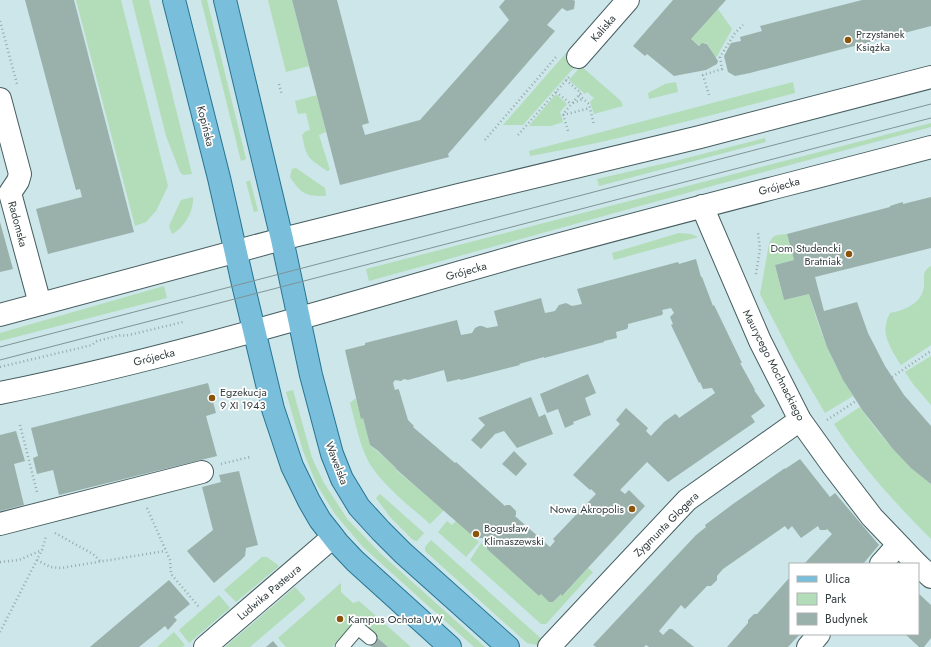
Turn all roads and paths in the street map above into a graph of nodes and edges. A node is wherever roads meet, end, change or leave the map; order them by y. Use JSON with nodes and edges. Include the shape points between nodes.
{"nodes":[{"id":1,"x":174,"y":0,"type":"edge"},
{"id":2,"x":224,"y":0,"type":"edge"},
{"id":3,"x":628,"y":0,"type":"edge"},
{"id":4,"x":743,"y":25,"type":"dead end"},
{"id":5,"x":570,"y":61,"type":"junction"},
{"id":6,"x":931,"y":77,"type":"edge"},
{"id":7,"x":566,"y":80,"type":"junction"},
{"id":8,"x":279,"y":84,"type":"dead end"},
{"id":9,"x":556,"y":92,"type":"junction"},
{"id":10,"x":282,"y":95,"type":"dead end"},
{"id":11,"x":579,"y":95,"type":"junction"},
{"id":12,"x":709,"y":95,"type":"dead end"},
{"id":13,"x":0,"y":99,"type":"edge"},
{"id":14,"x":584,"y":99,"type":"junction"},
{"id":15,"x":571,"y":104,"type":"junction"},
{"id":16,"x":590,"y":108,"type":"junction"},
{"id":17,"x":563,"y":115,"type":"junction"},
{"id":18,"x":594,"y":125,"type":"dead end"},
{"id":19,"x":568,"y":132,"type":"dead end"},
{"id":20,"x":518,"y":135,"type":"dead end"},
{"id":21,"x":484,"y":140,"type":"dead end"},
{"id":22,"x":931,"y":147,"type":"edge"},
{"id":23,"x":5,"y":194,"type":"edge"},
{"id":24,"x":702,"y":206,"type":"junction"},
{"id":25,"x":758,"y":233,"type":"dead end"},
{"id":26,"x":282,"y":239,"type":"junction"},
{"id":27,"x":236,"y":252,"type":"junction"},
{"id":28,"x":756,"y":276,"type":"dead end"},
{"id":29,"x":40,"y":304,"type":"junction"},
{"id":30,"x":0,"y":315,"type":"edge"},
{"id":31,"x":299,"y":318,"type":"junction"},
{"id":32,"x":183,"y":322,"type":"dead end"},
{"id":33,"x":254,"y":330,"type":"junction"},
{"id":34,"x":931,"y":351,"type":"edge"},
{"id":35,"x":0,"y":367,"type":"edge"},
{"id":36,"x":892,"y":377,"type":"dead end"},
{"id":37,"x":0,"y":393,"type":"edge"},
{"id":38,"x":856,"y":401,"type":"dead end"},
{"id":39,"x":822,"y":415,"type":"dead end"},
{"id":40,"x":800,"y":420,"type":"junction"},
{"id":41,"x":20,"y":425,"type":"dead end"},
{"id":42,"x":250,"y":456,"type":"dead end"},
{"id":43,"x":210,"y":468,"type":"joint"},
{"id":44,"x":36,"y":488,"type":"dead end"},
{"id":45,"x":145,"y":504,"type":"dead end"},
{"id":46,"x":0,"y":524,"type":"edge"},
{"id":47,"x":47,"y":530,"type":"dead end"},
{"id":48,"x":52,"y":532,"type":"dead end"},
{"id":49,"x":333,"y":537,"type":"junction"},
{"id":50,"x":898,"y":545,"type":"junction"},
{"id":51,"x":42,"y":550,"type":"junction"},
{"id":52,"x":165,"y":551,"type":"junction"},
{"id":53,"x":37,"y":560,"type":"junction"},
{"id":54,"x":0,"y":562,"type":"edge"},
{"id":55,"x":101,"y":562,"type":"junction"},
{"id":56,"x":882,"y":563,"type":"edge"},
{"id":57,"x":916,"y":563,"type":"edge"},
{"id":58,"x":919,"y":566,"type":"edge"},
{"id":59,"x":931,"y":577,"type":"edge"},
{"id":60,"x":199,"y":607,"type":"dead end"},
{"id":61,"x":0,"y":632,"type":"edge"},
{"id":62,"x":818,"y":635,"type":"edge"},
{"id":63,"x":370,"y":638,"type":"dead end"},
{"id":64,"x":205,"y":647,"type":"edge"},
{"id":65,"x":342,"y":647,"type":"edge"},
{"id":66,"x":450,"y":647,"type":"edge"},
{"id":67,"x":508,"y":647,"type":"edge"},
{"id":68,"x":549,"y":647,"type":"edge"},
{"id":69,"x":808,"y":647,"type":"edge"}],
"edges":[{"from":1,"to":27,"type":"main road","name":"Kopińska"},
{"from":2,"to":26,"type":"main road"},
{"from":3,"to":5,"type":"main road","name":"Kaliska"},
{"from":4,"to":12,"type":"path","via":[[735,32],[720,57],[722,69],[704,75]]},
{"from":5,"to":7,"type":"path"},
{"from":5,"to":21,"type":"path"},
{"from":6,"to":26,"type":"main road","via":[[700,137]]},
{"from":7,"to":9,"type":"path"},
{"from":7,"to":11,"type":"path","via":[[581,93]]},
{"from":8,"to":10,"type":"path"},
{"from":9,"to":15,"type":"path"},
{"from":9,"to":20,"type":"path"},
{"from":11,"to":14,"type":"path"},
{"from":11,"to":15,"type":"path"},
{"from":13,"to":23,"type":"main road","name":"Radomska","via":[[20,174],[18,181]]},
{"from":14,"to":15,"type":"path"},
{"from":14,"to":16,"type":"path"},
{"from":15,"to":17,"type":"path"},
{"from":16,"to":17,"type":"path"},
{"from":16,"to":18,"type":"path"},
{"from":17,"to":19,"type":"path"},
{"from":22,"to":24,"type":"main road","name":"Grójecka"},
{"from":23,"to":29,"type":"main road","name":"Radomska"},
{"from":24,"to":31,"type":"main road","name":"Grójecka"},
{"from":24,"to":40,"type":"main road","name":"Maurycego Mochnackiego","via":[[760,342]]},
{"from":25,"to":28,"type":"path","via":[[760,249]]},
{"from":26,"to":27,"type":"main road"},
{"from":26,"to":31,"type":"main road","name":"Wawelska"},
{"from":27,"to":29,"type":"main road"},
{"from":27,"to":33,"type":"main road"},
{"from":29,"to":30,"type":"main road"},
{"from":31,"to":33,"type":"main road","name":"Grójecka"},
{"from":31,"to":67,"type":"main road","name":"Wawelska","via":[[332,454],[342,479],[355,501],[403,553]]},
{"from":32,"to":35,"type":"path","via":[[121,335],[97,341],[92,345]]},
{"from":33,"to":37,"type":"main road","name":"Grójecka","via":[[75,378]]},
{"from":33,"to":49,"type":"main road","via":[[273,408],[292,466],[309,501]]},
{"from":34,"to":36,"type":"path"},
{"from":38,"to":39,"type":"path","via":[[825,421]]},
{"from":40,"to":50,"type":"main road","name":"Maurycego Mochnackiego","via":[[850,489]]},
{"from":40,"to":68,"type":"main road","name":"Zygmunta Glogera","via":[[687,500]]},
{"from":41,"to":44,"type":"path"},
{"from":42,"to":43,"type":"path"},
{"from":43,"to":46,"type":"main road"},
{"from":45,"to":52,"type":"path"},
{"from":47,"to":51,"type":"path"},
{"from":48,"to":55,"type":"path","via":[[93,554]]},
{"from":49,"to":64,"type":"main road","name":"Ludwika Pasteura"},
{"from":49,"to":66,"type":"main road","via":[[355,561]]},
{"from":50,"to":56,"type":"main road"},
{"from":50,"to":57,"type":"main road","name":"Maurycego Mochnackiego"},
{"from":51,"to":53,"type":"path"},
{"from":51,"to":54,"type":"path","via":[[19,560]]},
{"from":52,"to":55,"type":"path"},
{"from":52,"to":60,"type":"path","via":[[170,560],[171,574]]},
{"from":53,"to":55,"type":"path","via":[[50,567],[61,568]]},
{"from":53,"to":61,"type":"path"},
{"from":58,"to":59,"type":"main road","name":"Maurycego Mochnackiego"},
{"from":62,"to":69,"type":"main road"},
{"from":63,"to":65,"type":"lane","via":[[358,628]]}]}
